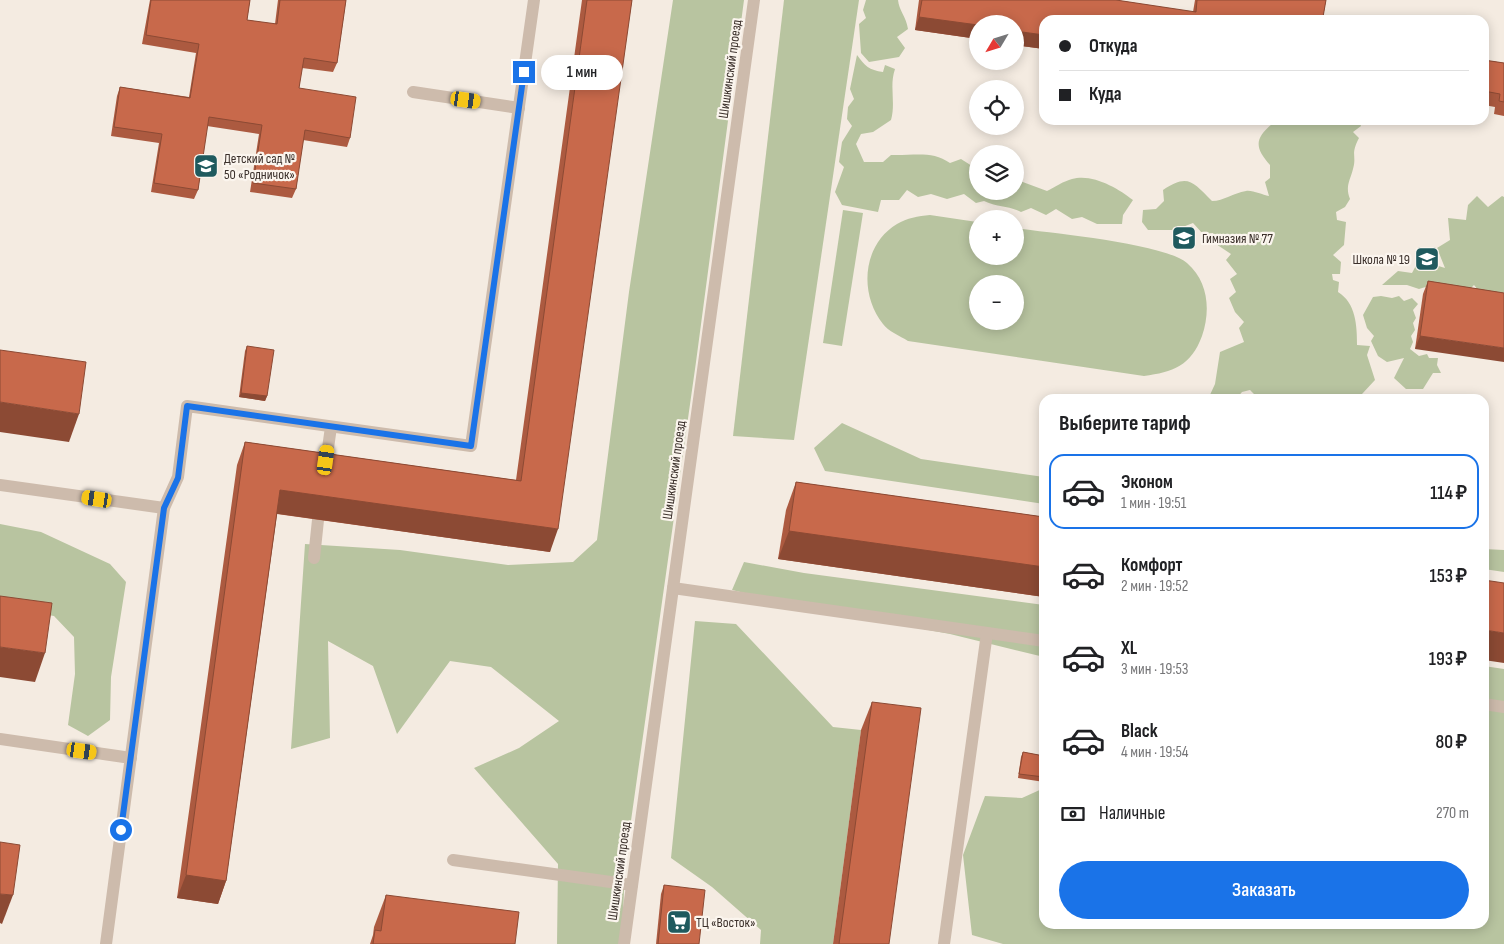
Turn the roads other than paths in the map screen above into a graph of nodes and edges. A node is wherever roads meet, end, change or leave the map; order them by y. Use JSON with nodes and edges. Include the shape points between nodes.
{"nodes":[{"id":1,"x":534,"y":0,"type":"edge"},
{"id":2,"x":754,"y":0,"type":"edge"},
{"id":3,"x":413,"y":92,"type":"dead end"},
{"id":4,"x":519,"y":108,"type":"junction"},
{"id":5,"x":331,"y":427,"type":"junction"},
{"id":6,"x":324,"y":477,"type":"edge"},
{"id":7,"x":0,"y":485,"type":"edge"},
{"id":8,"x":164,"y":508,"type":"junction"},
{"id":9,"x":318,"y":520,"type":"edge"},
{"id":10,"x":314,"y":558,"type":"dead end"},
{"id":11,"x":673,"y":588,"type":"junction"},
{"id":12,"x":987,"y":633,"type":"junction"},
{"id":13,"x":1039,"y":640,"type":"edge"},
{"id":14,"x":1489,"y":705,"type":"edge"},
{"id":15,"x":1504,"y":707,"type":"edge"},
{"id":16,"x":0,"y":739,"type":"edge"},
{"id":17,"x":131,"y":758,"type":"junction"},
{"id":18,"x":453,"y":860,"type":"dead end"},
{"id":19,"x":632,"y":885,"type":"junction"},
{"id":20,"x":106,"y":944,"type":"edge"},
{"id":21,"x":624,"y":944,"type":"edge"},
{"id":22,"x":944,"y":944,"type":"edge"}],
"edges":[{"from":1,"to":4,"type":"street"},
{"from":2,"to":11,"type":"street","name":"Шишкинский проезд"},
{"from":3,"to":4,"type":"street"},
{"from":4,"to":5,"type":"street","via":[[471,446]]},
{"from":5,"to":6,"type":"street"},
{"from":5,"to":8,"type":"street","via":[[187,406],[178,478]]},
{"from":7,"to":8,"type":"street"},
{"from":8,"to":17,"type":"street"},
{"from":9,"to":10,"type":"street"},
{"from":11,"to":12,"type":"street"},
{"from":11,"to":19,"type":"street","name":"Шишкинский проезд"},
{"from":12,"to":13,"type":"street"},
{"from":12,"to":22,"type":"street"},
{"from":14,"to":15,"type":"street"},
{"from":16,"to":17,"type":"street"},
{"from":17,"to":20,"type":"street"},
{"from":18,"to":19,"type":"street"},
{"from":19,"to":21,"type":"street","name":"Шишкинский проезд"}]}
